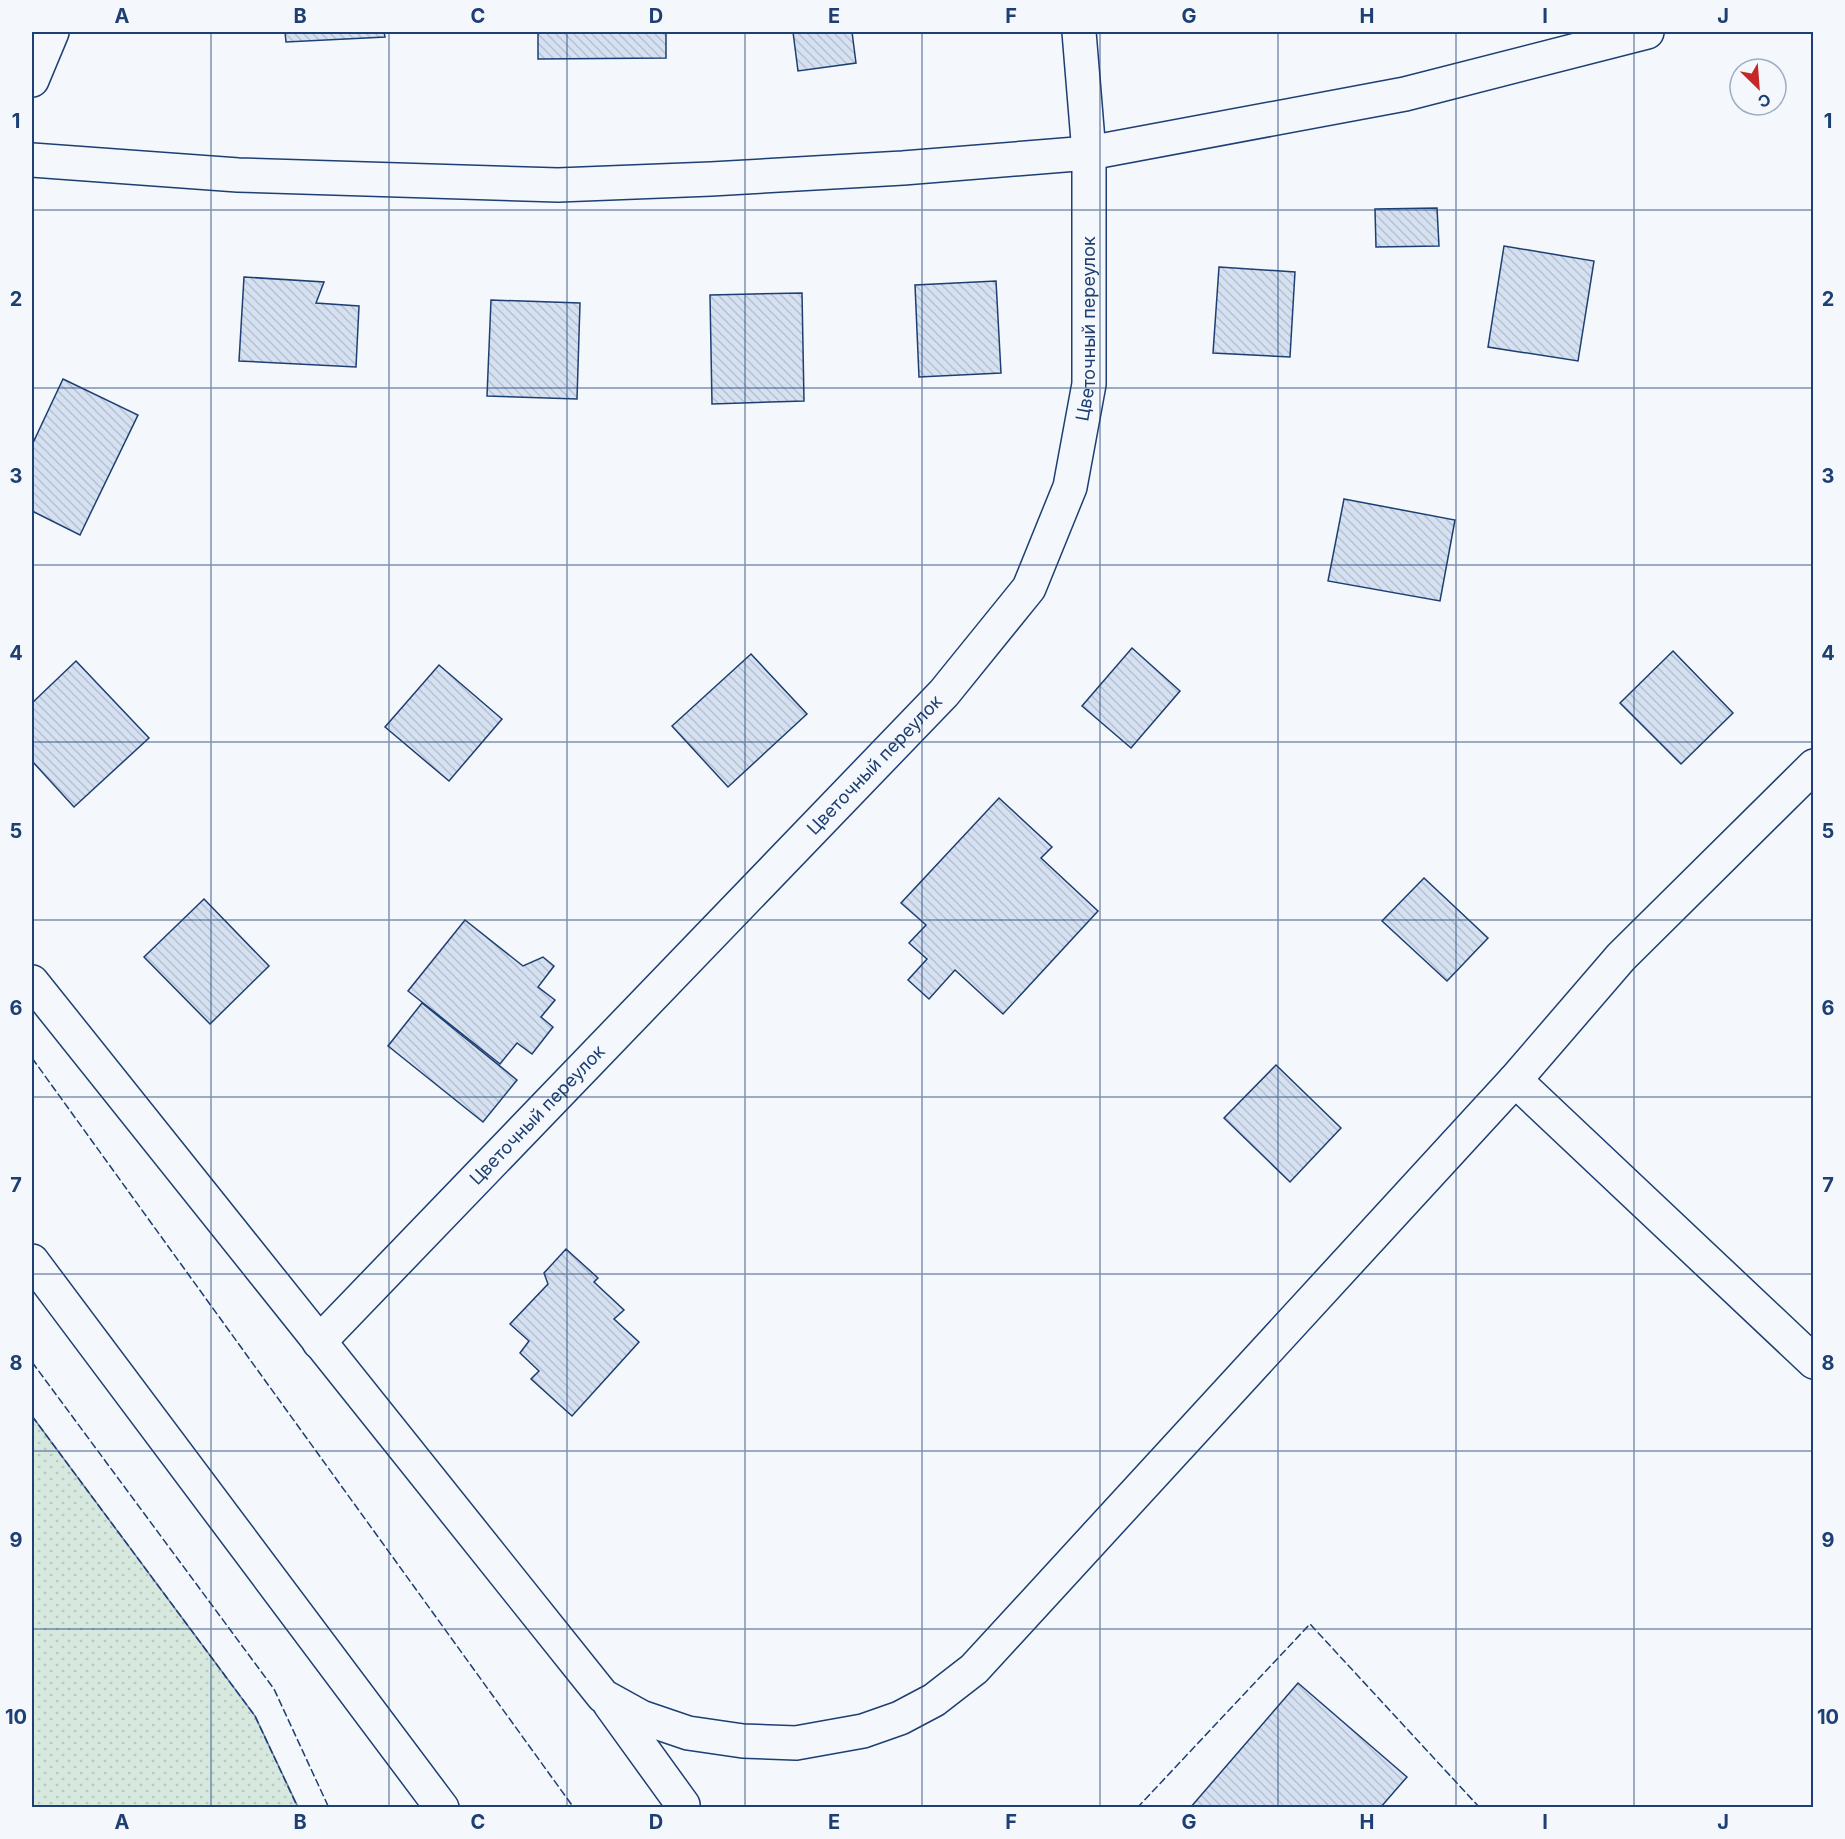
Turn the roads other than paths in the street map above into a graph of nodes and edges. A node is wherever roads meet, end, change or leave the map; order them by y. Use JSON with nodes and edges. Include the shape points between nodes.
{"nodes":[{"id":1,"x":52,"y":32,"type":"edge"},
{"id":2,"x":1079,"y":32,"type":"edge"},
{"id":3,"x":1647,"y":32,"type":"edge"},
{"id":4,"x":32,"y":80,"type":"edge"},
{"id":5,"x":1089,"y":153,"type":"junction"},
{"id":6,"x":32,"y":160,"type":"edge"},
{"id":7,"x":1814,"y":766,"type":"edge"},
{"id":8,"x":32,"y":982,"type":"edge"},
{"id":9,"x":1515,"y":1080,"type":"junction"},
{"id":10,"x":32,"y":1261,"type":"edge"},
{"id":11,"x":319,"y":1342,"type":"junction"},
{"id":12,"x":1814,"y":1362,"type":"edge"},
{"id":13,"x":603,"y":1696,"type":"junction"},
{"id":14,"x":430,"y":1803,"type":"edge"},
{"id":15,"x":683,"y":1805,"type":"dead end"}],
"edges":[{"from":1,"to":4,"type":"street"},
{"from":2,"to":5,"type":"street","name":"Цветочный переулок"},
{"from":3,"to":5,"type":"street","via":[[1406,94]]},
{"from":5,"to":6,"type":"street","via":[[903,168],[558,185],[238,175]]},
{"from":5,"to":11,"type":"street","name":"Цветочный переулок","via":[[1089,384],[1070,488],[1029,588],[936,701]]},
{"from":7,"to":9,"type":"street","via":[[1621,957]]},
{"from":8,"to":11,"type":"street"},
{"from":9,"to":12,"type":"street"},
{"from":9,"to":13,"type":"street","via":[[974,1669],[934,1700],[863,1731],[796,1743],[688,1733],[641,1717]]},
{"from":10,"to":14,"type":"street"},
{"from":11,"to":13,"type":"street"},
{"from":13,"to":15,"type":"street"}]}
